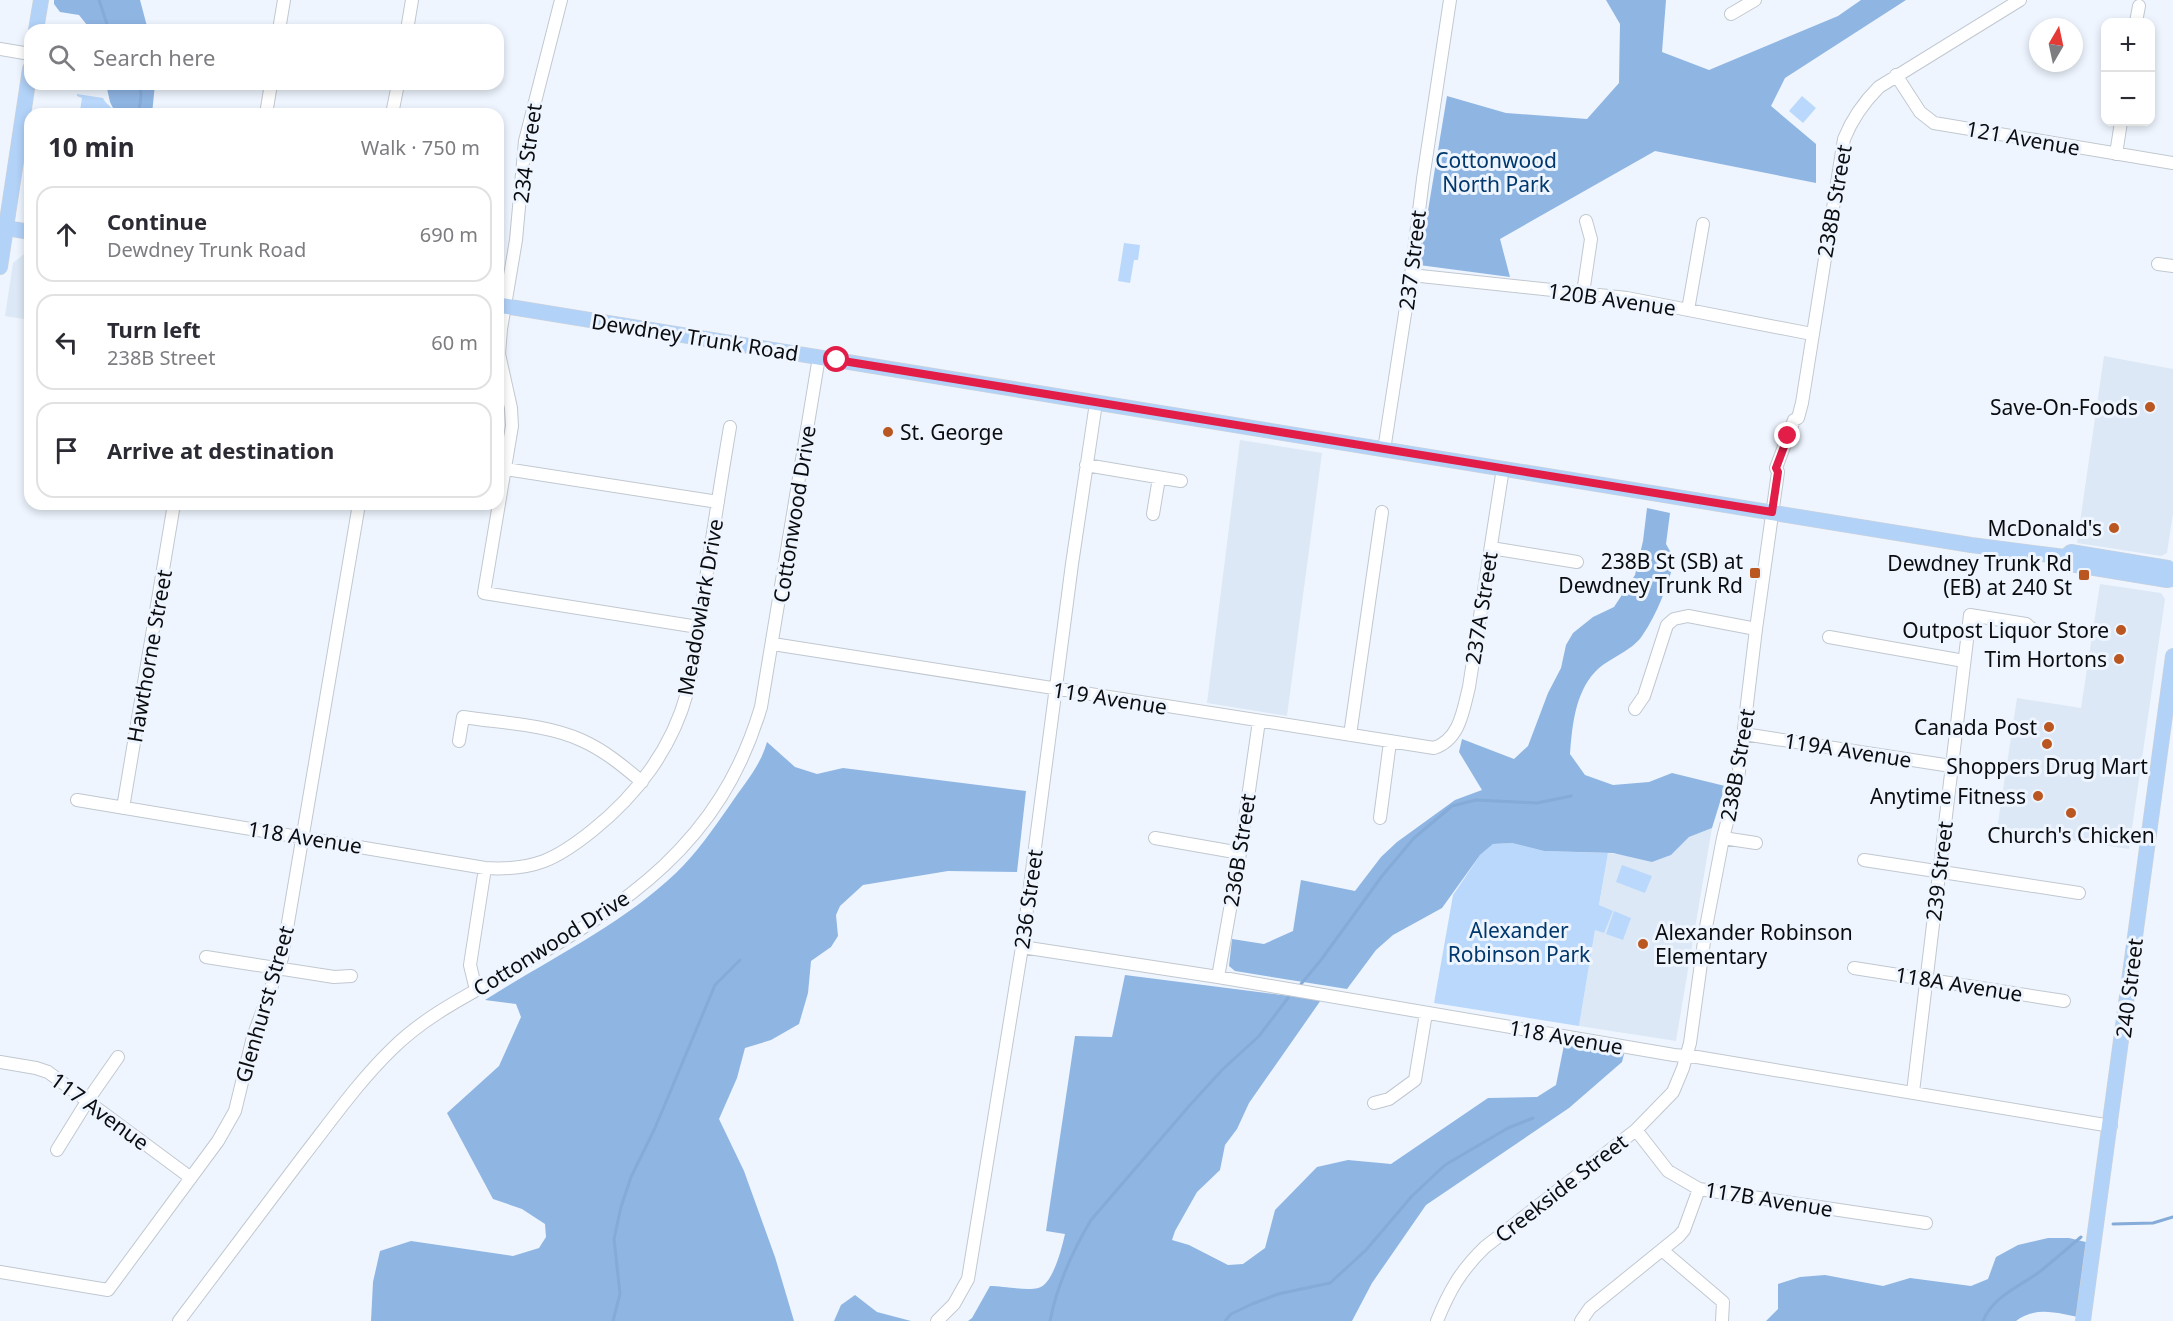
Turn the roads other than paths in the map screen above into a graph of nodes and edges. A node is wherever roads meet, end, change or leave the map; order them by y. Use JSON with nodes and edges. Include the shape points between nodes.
{"nodes":[{"id":1,"x":41,"y":0,"type":"edge"},
{"id":2,"x":284,"y":0,"type":"edge"},
{"id":3,"x":412,"y":0,"type":"edge"},
{"id":4,"x":561,"y":0,"type":"edge"},
{"id":5,"x":1450,"y":0,"type":"edge"},
{"id":6,"x":1755,"y":0,"type":"edge"},
{"id":7,"x":2020,"y":0,"type":"edge"},
{"id":8,"x":2139,"y":6,"type":"dead end"},
{"id":9,"x":1731,"y":15,"type":"dead end"},
{"id":10,"x":2137,"y":18,"type":"edge"},
{"id":11,"x":37,"y":24,"type":"edge"},
{"id":12,"x":280,"y":24,"type":"edge"},
{"id":13,"x":407,"y":24,"type":"edge"},
{"id":14,"x":0,"y":49,"type":"edge"},
{"id":15,"x":24,"y":53,"type":"edge"},
{"id":16,"x":1896,"y":75,"type":"junction"},
{"id":17,"x":26,"y":90,"type":"edge"},
{"id":18,"x":270,"y":90,"type":"edge"},
{"id":19,"x":397,"y":90,"type":"edge"},
{"id":20,"x":267,"y":108,"type":"edge"},
{"id":21,"x":394,"y":108,"type":"edge"},
{"id":22,"x":2120,"y":126,"type":"edge"},
{"id":23,"x":2116,"y":154,"type":"junction"},
{"id":24,"x":2173,"y":163,"type":"edge"},
{"id":25,"x":1586,"y":221,"type":"dead end"},
{"id":26,"x":1703,"y":224,"type":"dead end"},
{"id":27,"x":3,"y":228,"type":"edge"},
{"id":28,"x":24,"y":231,"type":"edge"},
{"id":29,"x":2158,"y":264,"type":"dead end"},
{"id":30,"x":2173,"y":266,"type":"edge"},
{"id":31,"x":0,"y":267,"type":"edge"},
{"id":32,"x":1411,"y":275,"type":"junction"},
{"id":33,"x":1584,"y":293,"type":"junction"},
{"id":34,"x":504,"y":295,"type":"edge"},
{"id":35,"x":504,"y":305,"type":"edge"},
{"id":36,"x":1688,"y":310,"type":"junction"},
{"id":37,"x":1812,"y":334,"type":"junction"},
{"id":38,"x":819,"y":357,"type":"junction"},
{"id":39,"x":504,"y":378,"type":"edge"},
{"id":40,"x":1096,"y":403,"type":"junction"},
{"id":41,"x":730,"y":427,"type":"dead end"},
{"id":42,"x":1384,"y":450,"type":"junction"},
{"id":43,"x":1086,"y":465,"type":"junction"},
{"id":44,"x":1503,"y":468,"type":"junction"},
{"id":45,"x":506,"y":469,"type":"junction"},
{"id":46,"x":1159,"y":478,"type":"junction"},
{"id":47,"x":504,"y":480,"type":"edge"},
{"id":48,"x":1181,"y":481,"type":"dead end"},
{"id":49,"x":718,"y":502,"type":"junction"},
{"id":50,"x":173,"y":510,"type":"edge"},
{"id":51,"x":358,"y":510,"type":"edge"},
{"id":52,"x":499,"y":510,"type":"edge"},
{"id":53,"x":1772,"y":512,"type":"junction"},
{"id":54,"x":1382,"y":513,"type":"dead end"},
{"id":55,"x":1153,"y":514,"type":"dead end"},
{"id":56,"x":1491,"y":548,"type":"junction"},
{"id":57,"x":2065,"y":558,"type":"junction"},
{"id":58,"x":1577,"y":562,"type":"dead end"},
{"id":59,"x":2173,"y":571,"type":"edge"},
{"id":60,"x":2173,"y":579,"type":"edge"},
{"id":61,"x":699,"y":627,"type":"junction"},
{"id":62,"x":1756,"y":629,"type":"junction"},
{"id":63,"x":2037,"y":633,"type":"dead end"},
{"id":64,"x":1829,"y":637,"type":"dead end"},
{"id":65,"x":773,"y":644,"type":"junction"},
{"id":66,"x":2173,"y":656,"type":"edge"},
{"id":67,"x":1964,"y":661,"type":"junction"},
{"id":68,"x":1056,"y":689,"type":"junction"},
{"id":69,"x":1635,"y":709,"type":"dead end"},
{"id":70,"x":1259,"y":722,"type":"junction"},
{"id":71,"x":1744,"y":734,"type":"junction"},
{"id":72,"x":1350,"y":735,"type":"junction"},
{"id":73,"x":459,"y":741,"type":"dead end"},
{"id":74,"x":1390,"y":742,"type":"junction"},
{"id":75,"x":1446,"y":744,"type":"joint"},
{"id":76,"x":1952,"y":766,"type":"junction"},
{"id":77,"x":642,"y":782,"type":"junction"},
{"id":78,"x":78,"y":800,"type":"dead end"},
{"id":79,"x":123,"y":808,"type":"junction"},
{"id":80,"x":1380,"y":818,"type":"dead end"},
{"id":81,"x":303,"y":837,"type":"junction"},
{"id":82,"x":1155,"y":838,"type":"dead end"},
{"id":83,"x":1723,"y":838,"type":"junction"},
{"id":84,"x":1756,"y":843,"type":"dead end"},
{"id":85,"x":1240,"y":853,"type":"junction"},
{"id":86,"x":1864,"y":861,"type":"dead end"},
{"id":87,"x":532,"y":866,"type":"joint"},
{"id":88,"x":485,"y":868,"type":"junction"},
{"id":89,"x":1939,"y":872,"type":"junction"},
{"id":90,"x":2079,"y":893,"type":"dead end"},
{"id":91,"x":1022,"y":947,"type":"junction"},
{"id":92,"x":206,"y":957,"type":"dead end"},
{"id":93,"x":1854,"y":968,"type":"dead end"},
{"id":94,"x":278,"y":969,"type":"junction"},
{"id":95,"x":351,"y":976,"type":"dead end"},
{"id":96,"x":1218,"y":977,"type":"junction"},
{"id":97,"x":1927,"y":979,"type":"junction"},
{"id":98,"x":476,"y":990,"type":"junction"},
{"id":99,"x":2064,"y":1001,"type":"dead end"},
{"id":100,"x":1426,"y":1013,"type":"junction"},
{"id":101,"x":118,"y":1057,"type":"dead end"},
{"id":102,"x":1687,"y":1057,"type":"junction"},
{"id":103,"x":0,"y":1062,"type":"edge"},
{"id":104,"x":1913,"y":1092,"type":"junction"},
{"id":105,"x":88,"y":1100,"type":"junction"},
{"id":106,"x":1374,"y":1103,"type":"dead end"},
{"id":107,"x":2110,"y":1126,"type":"junction"},
{"id":108,"x":1636,"y":1130,"type":"junction"},
{"id":109,"x":57,"y":1150,"type":"dead end"},
{"id":110,"x":191,"y":1178,"type":"junction"},
{"id":111,"x":1699,"y":1189,"type":"junction"},
{"id":112,"x":1926,"y":1223,"type":"dead end"},
{"id":113,"x":1662,"y":1250,"type":"junction"},
{"id":114,"x":0,"y":1272,"type":"edge"},
{"id":115,"x":179,"y":1321,"type":"edge"},
{"id":116,"x":937,"y":1321,"type":"edge"},
{"id":117,"x":1437,"y":1321,"type":"edge"},
{"id":118,"x":1581,"y":1321,"type":"edge"},
{"id":119,"x":1722,"y":1321,"type":"edge"},
{"id":120,"x":2083,"y":1321,"type":"edge"}],
"edges":[{"from":1,"to":11,"type":"main road"},
{"from":2,"to":12,"type":"street"},
{"from":3,"to":13,"type":"street"},
{"from":4,"to":34,"type":"street","name":"234 Street","via":[[525,141],[517,229]]},
{"from":5,"to":32,"type":"street","name":"237 Street"},
{"from":6,"to":9,"type":"street"},
{"from":7,"to":16,"type":"street","name":"238B Street"},
{"from":8,"to":10,"type":"street"},
{"from":14,"to":15,"type":"street"},
{"from":16,"to":23,"type":"street","name":"121 Avenue","via":[[1920,112],[1934,123]]},
{"from":16,"to":37,"type":"street","name":"238B Street","via":[[1867,99],[1844,139]]},
{"from":17,"to":27,"type":"main road"},
{"from":18,"to":20,"type":"street"},
{"from":19,"to":21,"type":"street"},
{"from":22,"to":23,"type":"street"},
{"from":23,"to":24,"type":"street","name":"121 Avenue"},
{"from":25,"to":33,"type":"street","via":[[1591,239]]},
{"from":26,"to":36,"type":"street"},
{"from":27,"to":28,"type":"main road"},
{"from":27,"to":31,"type":"main road"},
{"from":29,"to":30,"type":"street"},
{"from":32,"to":33,"type":"street","name":"120B Avenue"},
{"from":32,"to":42,"type":"street","name":"237 Street"},
{"from":33,"to":36,"type":"street","name":"120B Avenue"},
{"from":35,"to":38,"type":"main road","name":"Dewdney Trunk Road"},
{"from":36,"to":37,"type":"street","name":"120B Avenue"},
{"from":37,"to":53,"type":"street","name":"238B Street","via":[[1798,418],[1776,468]]},
{"from":38,"to":40,"type":"main road","name":"Dewdney Trunk Road"},
{"from":38,"to":65,"type":"street","name":"Cottonwood Drive"},
{"from":39,"to":45,"type":"street","name":"234 Street","via":[[512,417]]},
{"from":40,"to":42,"type":"main road","name":"Dewdney Trunk Road"},
{"from":40,"to":43,"type":"street","name":"236 Street"},
{"from":41,"to":49,"type":"street","name":"Meadowlark Drive"},
{"from":42,"to":44,"type":"main road","name":"Dewdney Trunk Road"},
{"from":43,"to":46,"type":"street"},
{"from":43,"to":68,"type":"street","name":"236 Street"},
{"from":44,"to":53,"type":"main road","name":"Dewdney Trunk Road"},
{"from":44,"to":56,"type":"street","name":"237A Street"},
{"from":45,"to":47,"type":"street","name":"234 Street"},
{"from":45,"to":49,"type":"street"},
{"from":46,"to":48,"type":"street"},
{"from":46,"to":55,"type":"street"},
{"from":49,"to":61,"type":"street","name":"Meadowlark Drive"},
{"from":50,"to":79,"type":"street","name":"Hawthorne Street"},
{"from":51,"to":81,"type":"street","name":"Glenhurst Street"},
{"from":52,"to":61,"type":"street","name":"234 Street","via":[[484,593]]},
{"from":53,"to":57,"type":"main road","name":"Dewdney Trunk Road"},
{"from":53,"to":62,"type":"street","name":"238B Street"},
{"from":54,"to":72,"type":"street"},
{"from":56,"to":58,"type":"street"},
{"from":56,"to":75,"type":"street","name":"237A Street","via":[[1469,687],[1460,722]]},
{"from":57,"to":59,"type":"main road","name":"Dewdney Trunk Road","via":[[2071,552]]},
{"from":57,"to":60,"type":"main road","name":"Dewdney Trunk Road","via":[[2070,564]]},
{"from":61,"to":77,"type":"street","name":"Meadowlark Drive","via":[[690,681],[678,720]]},
{"from":62,"to":69,"type":"street","via":[[1688,616],[1674,619],[1667,625],[1644,696]]},
{"from":62,"to":71,"type":"street","name":"238B Street"},
{"from":63,"to":67,"type":"street","name":"239 Street","via":[[2026,624],[1970,615]]},
{"from":64,"to":67,"type":"street"},
{"from":65,"to":68,"type":"street","name":"119 Avenue"},
{"from":65,"to":98,"type":"street","name":"Cottonwood Drive","via":[[751,739],[735,773],[697,832],[661,869],[613,908]]},
{"from":66,"to":107,"type":"main road","name":"240 Street"},
{"from":67,"to":76,"type":"street","name":"239 Street"},
{"from":68,"to":70,"type":"street","name":"119 Avenue"},
{"from":68,"to":91,"type":"street","name":"236 Street"},
{"from":70,"to":72,"type":"street","name":"119 Avenue"},
{"from":70,"to":85,"type":"street","name":"236B Street"},
{"from":71,"to":76,"type":"street","name":"119A Avenue"},
{"from":71,"to":83,"type":"street","name":"238B Street","via":[[1738,779]]},
{"from":72,"to":74,"type":"street","name":"119 Avenue"},
{"from":73,"to":77,"type":"street","via":[[463,717],[548,730],[592,745]]},
{"from":74,"to":75,"type":"street","name":"119 Avenue","via":[[1434,748]]},
{"from":74,"to":80,"type":"street"},
{"from":76,"to":89,"type":"street","name":"239 Street"},
{"from":77,"to":87,"type":"street","name":"Meadowlark Drive","via":[[615,812],[579,842]]},
{"from":78,"to":79,"type":"street","name":"118 Avenue"},
{"from":79,"to":81,"type":"street","name":"118 Avenue"},
{"from":81,"to":88,"type":"street","name":"118 Avenue"},
{"from":81,"to":94,"type":"street","name":"Glenhurst Street"},
{"from":82,"to":85,"type":"street"},
{"from":83,"to":84,"type":"street"},
{"from":83,"to":102,"type":"street","name":"238B Street"},
{"from":85,"to":96,"type":"street","name":"236B Street"},
{"from":86,"to":89,"type":"street"},
{"from":87,"to":88,"type":"street","name":"118 Avenue"},
{"from":88,"to":98,"type":"street","via":[[470,964]]},
{"from":89,"to":90,"type":"street"},
{"from":89,"to":97,"type":"street","name":"239 Street"},
{"from":91,"to":96,"type":"street","name":"118 Avenue"},
{"from":91,"to":116,"type":"street","name":"236 Street","via":[[968,1279],[954,1304]]},
{"from":92,"to":94,"type":"street"},
{"from":93,"to":97,"type":"street","name":"118A Avenue"},
{"from":94,"to":95,"type":"street"},
{"from":94,"to":110,"type":"street","name":"Glenhurst Street","via":[[253,1037],[234,1111],[223,1134]]},
{"from":96,"to":100,"type":"street","name":"118 Avenue"},
{"from":97,"to":99,"type":"street","name":"118A Avenue"},
{"from":97,"to":104,"type":"street","name":"239 Street"},
{"from":98,"to":115,"type":"street","name":"Cottonwood Drive","via":[[425,1022],[384,1058],[341,1107]]},
{"from":100,"to":102,"type":"street","name":"118 Avenue"},
{"from":100,"to":106,"type":"street","via":[[1415,1080],[1389,1099]]},
{"from":101,"to":105,"type":"street"},
{"from":102,"to":104,"type":"street","name":"118 Avenue"},
{"from":102,"to":108,"type":"street","name":"Creekside Street","via":[[1673,1092]]},
{"from":103,"to":105,"type":"street","name":"117 Avenue","via":[[48,1072]]},
{"from":104,"to":107,"type":"street","name":"118 Avenue"},
{"from":105,"to":109,"type":"street"},
{"from":105,"to":110,"type":"street","name":"117 Avenue"},
{"from":107,"to":120,"type":"main road","name":"240 Street"},
{"from":108,"to":111,"type":"street","name":"117B Avenue","via":[[1668,1171]]},
{"from":108,"to":117,"type":"street","name":"Creekside Street","via":[[1465,1266]]},
{"from":110,"to":114,"type":"street","name":"Glenhurst Street","via":[[108,1290]]},
{"from":111,"to":112,"type":"street","name":"117B Avenue"},
{"from":111,"to":113,"type":"street","via":[[1684,1230]]},
{"from":113,"to":118,"type":"street","via":[[1590,1308]]},
{"from":113,"to":119,"type":"street","via":[[1723,1302]]}]}
